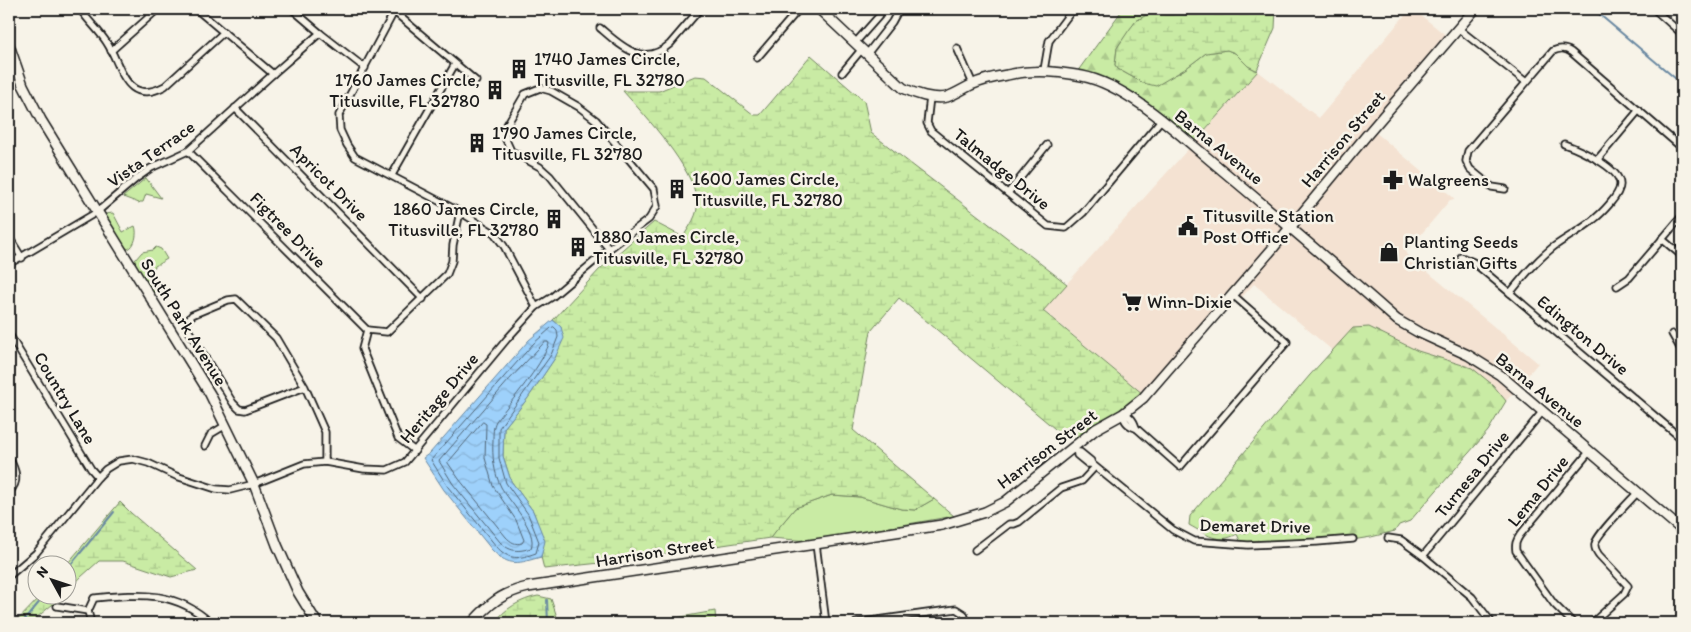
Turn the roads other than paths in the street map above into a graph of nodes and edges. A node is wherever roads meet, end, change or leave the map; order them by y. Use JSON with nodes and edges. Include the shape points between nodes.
{"nodes":[{"id":1,"x":80,"y":9,"type":"edge"},
{"id":2,"x":158,"y":9,"type":"edge"},
{"id":3,"x":196,"y":9,"type":"edge"},
{"id":4,"x":292,"y":9,"type":"edge"},
{"id":5,"x":700,"y":9,"type":"edge"},
{"id":6,"x":798,"y":9,"type":"edge"},
{"id":7,"x":819,"y":9,"type":"edge"},
{"id":8,"x":883,"y":9,"type":"edge"},
{"id":9,"x":899,"y":9,"type":"edge"},
{"id":10,"x":1073,"y":9,"type":"edge"},
{"id":11,"x":1475,"y":9,"type":"edge"},
{"id":12,"x":1654,"y":9,"type":"edge"},
{"id":13,"x":392,"y":10,"type":"edge"},
{"id":14,"x":600,"y":28,"type":"dead end"},
{"id":15,"x":1459,"y":29,"type":"junction"},
{"id":16,"x":1681,"y":31,"type":"edge"},
{"id":17,"x":224,"y":32,"type":"junction"},
{"id":18,"x":320,"y":33,"type":"junction"},
{"id":19,"x":855,"y":42,"type":"junction"},
{"id":20,"x":9,"y":45,"type":"edge"},
{"id":21,"x":956,"y":48,"type":"dead end"},
{"id":22,"x":111,"y":50,"type":"junction"},
{"id":23,"x":865,"y":52,"type":"junction"},
{"id":24,"x":757,"y":58,"type":"dead end"},
{"id":25,"x":455,"y":64,"type":"junction"},
{"id":26,"x":365,"y":68,"type":"junction"},
{"id":27,"x":1044,"y":70,"type":"junction"},
{"id":28,"x":273,"y":74,"type":"junction"},
{"id":29,"x":842,"y":74,"type":"dead end"},
{"id":30,"x":476,"y":81,"type":"dead end"},
{"id":31,"x":1526,"y":82,"type":"junction"},
{"id":32,"x":973,"y":84,"type":"junction"},
{"id":33,"x":930,"y":97,"type":"junction"},
{"id":34,"x":235,"y":108,"type":"junction"},
{"id":35,"x":1639,"y":110,"type":"junction"},
{"id":36,"x":1161,"y":120,"type":"junction"},
{"id":37,"x":1564,"y":144,"type":"dead end"},
{"id":38,"x":1046,"y":145,"type":"dead end"},
{"id":39,"x":1682,"y":148,"type":"edge"},
{"id":40,"x":188,"y":151,"type":"junction"},
{"id":41,"x":1597,"y":160,"type":"junction"},
{"id":42,"x":392,"y":175,"type":"junction"},
{"id":43,"x":1505,"y":189,"type":"dead end"},
{"id":44,"x":1008,"y":193,"type":"junction"},
{"id":45,"x":97,"y":212,"type":"junction"},
{"id":46,"x":460,"y":212,"type":"junction"},
{"id":47,"x":1682,"y":216,"type":"edge"},
{"id":48,"x":1290,"y":228,"type":"junction"},
{"id":49,"x":9,"y":237,"type":"edge"},
{"id":50,"x":1662,"y":239,"type":"junction"},
{"id":51,"x":609,"y":249,"type":"junction"},
{"id":52,"x":1682,"y":256,"type":"edge"},
{"id":53,"x":22,"y":258,"type":"junction"},
{"id":54,"x":1461,"y":258,"type":"dead end"},
{"id":55,"x":9,"y":264,"type":"edge"},
{"id":56,"x":1617,"y":286,"type":"dead end"},
{"id":57,"x":1510,"y":293,"type":"junction"},
{"id":58,"x":1233,"y":295,"type":"junction"},
{"id":59,"x":423,"y":299,"type":"junction"},
{"id":60,"x":536,"y":307,"type":"junction"},
{"id":61,"x":367,"y":330,"type":"junction"},
{"id":62,"x":9,"y":334,"type":"edge"},
{"id":63,"x":1672,"y":334,"type":"dead end"},
{"id":64,"x":1682,"y":350,"type":"edge"},
{"id":65,"x":305,"y":388,"type":"junction"},
{"id":66,"x":1543,"y":411,"type":"junction"},
{"id":67,"x":1123,"y":414,"type":"junction"},
{"id":68,"x":226,"y":425,"type":"junction"},
{"id":69,"x":1682,"y":439,"type":"edge"},
{"id":70,"x":205,"y":446,"type":"dead end"},
{"id":71,"x":1075,"y":451,"type":"junction"},
{"id":72,"x":1590,"y":451,"type":"junction"},
{"id":73,"x":415,"y":452,"type":"junction"},
{"id":74,"x":9,"y":458,"type":"edge"},
{"id":75,"x":325,"y":462,"type":"junction"},
{"id":76,"x":1093,"y":466,"type":"junction"},
{"id":77,"x":98,"y":477,"type":"junction"},
{"id":78,"x":254,"y":484,"type":"junction"},
{"id":79,"x":9,"y":492,"type":"edge"},
{"id":80,"x":1638,"y":492,"type":"junction"},
{"id":81,"x":1682,"y":530,"type":"edge"},
{"id":82,"x":1388,"y":538,"type":"dead end"},
{"id":83,"x":1353,"y":539,"type":"dead end"},
{"id":84,"x":816,"y":544,"type":"junction"},
{"id":85,"x":975,"y":550,"type":"dead end"},
{"id":86,"x":1423,"y":556,"type":"junction"},
{"id":87,"x":9,"y":576,"type":"edge"},
{"id":88,"x":56,"y":606,"type":"dead end"},
{"id":89,"x":88,"y":611,"type":"junction"},
{"id":90,"x":897,"y":620,"type":"edge"},
{"id":91,"x":91,"y":623,"type":"edge"},
{"id":92,"x":211,"y":623,"type":"edge"},
{"id":93,"x":317,"y":623,"type":"edge"},
{"id":94,"x":472,"y":623,"type":"edge"},
{"id":95,"x":826,"y":623,"type":"edge"},
{"id":96,"x":856,"y":623,"type":"edge"},
{"id":97,"x":967,"y":623,"type":"edge"},
{"id":98,"x":1492,"y":623,"type":"edge"},
{"id":99,"x":1573,"y":623,"type":"edge"},
{"id":100,"x":1592,"y":623,"type":"edge"}],
"edges":[{"from":1,"to":22,"type":"street"},
{"from":2,"to":22,"type":"street"},
{"from":3,"to":17,"type":"street"},
{"from":4,"to":18,"type":"street"},
{"from":5,"to":14,"type":"street","via":[[665,48],[648,54],[628,50]]},
{"from":6,"to":24,"type":"street"},
{"from":7,"to":19,"type":"street","name":"Barna Avenue"},
{"from":8,"to":19,"type":"street"},
{"from":9,"to":23,"type":"street","via":[[892,22]]},
{"from":10,"to":27,"type":"street","via":[[1049,41]]},
{"from":11,"to":15,"type":"street","name":"Harrison Street"},
{"from":12,"to":16,"type":"street"},
{"from":13,"to":25,"type":"street"},
{"from":13,"to":26,"type":"street"},
{"from":15,"to":31,"type":"street"},
{"from":15,"to":48,"type":"street","name":"Harrison Street"},
{"from":17,"to":22,"type":"street","via":[[170,83],[152,91],[140,91],[126,81]]},
{"from":17,"to":28,"type":"street"},
{"from":18,"to":26,"type":"street"},
{"from":18,"to":28,"type":"street","name":"Vista Terrace"},
{"from":19,"to":23,"type":"street","name":"Barna Avenue"},
{"from":20,"to":45,"type":"street","name":"South Park Avenue","via":[[23,85],[41,120]]},
{"from":21,"to":32,"type":"street"},
{"from":23,"to":29,"type":"street"},
{"from":23,"to":33,"type":"street","name":"Barna Avenue","via":[[903,88]]},
{"from":25,"to":30,"type":"street"},
{"from":25,"to":42,"type":"street"},
{"from":26,"to":42,"type":"street","via":[[339,114],[340,130],[355,157]]},
{"from":27,"to":32,"type":"street","name":"Barna Avenue","via":[[1008,74]]},
{"from":27,"to":36,"type":"street","name":"Barna Avenue","via":[[1084,76],[1117,89]]},
{"from":28,"to":34,"type":"street","name":"Vista Terrace"},
{"from":31,"to":35,"type":"street","via":[[1553,51],[1562,48],[1571,52]]},
{"from":31,"to":43,"type":"street","via":[[1468,151],[1466,161],[1470,170],[1492,187]]},
{"from":32,"to":33,"type":"street","name":"Barna Avenue","via":[[946,97]]},
{"from":33,"to":44,"type":"street","name":"Talmadge Drive","via":[[927,123],[931,131]]},
{"from":34,"to":40,"type":"street","name":"Vista Terrace"},
{"from":34,"to":59,"type":"street","name":"Apricot Drive"},
{"from":35,"to":39,"type":"street"},
{"from":35,"to":41,"type":"street"},
{"from":36,"to":44,"type":"street","name":"Talmadge Drive","via":[[1084,213],[1066,228],[1048,226]]},
{"from":36,"to":48,"type":"street","name":"Barna Avenue"},
{"from":37,"to":41,"type":"street"},
{"from":38,"to":44,"type":"street"},
{"from":40,"to":45,"type":"street","name":"Vista Terrace","via":[[151,168]]},
{"from":40,"to":61,"type":"street","name":"Figtree Drive"},
{"from":41,"to":57,"type":"street","via":[[1619,178],[1618,194],[1595,219],[1550,249]]},
{"from":42,"to":46,"type":"street"},
{"from":45,"to":53,"type":"street","name":"Vista Terrace"},
{"from":45,"to":68,"type":"street","name":"South Park Avenue"},
{"from":46,"to":59,"type":"street","via":[[447,274]]},
{"from":46,"to":60,"type":"street","via":[[494,233]]},
{"from":47,"to":50,"type":"street"},
{"from":48,"to":58,"type":"street","name":"Harrison Street"},
{"from":48,"to":66,"type":"street","name":"Barna Avenue","via":[[1397,320],[1468,355],[1500,375]]},
{"from":49,"to":53,"type":"street"},
{"from":50,"to":52,"type":"street"},
{"from":50,"to":56,"type":"street","via":[[1629,278]]},
{"from":51,"to":51,"type":"street","name":"Heritage Drive","via":[[649,219],[657,206],[654,189],[596,120],[579,107],[540,88],[525,94],[505,128],[511,151],[550,176]]},
{"from":51,"to":60,"type":"street","name":"Heritage Drive"},
{"from":53,"to":55,"type":"street","name":"Vista Terrace"},
{"from":54,"to":57,"type":"street","name":"Edington Drive","via":[[1473,262]]},
{"from":57,"to":69,"type":"street","name":"Edington Drive"},
{"from":58,"to":67,"type":"street","name":"Harrison Street","via":[[1143,398]]},
{"from":58,"to":67,"type":"street","via":[[1288,342],[1180,467],[1130,426]]},
{"from":59,"to":61,"type":"street","via":[[387,332]]},
{"from":60,"to":73,"type":"street","name":"Heritage Drive"},
{"from":61,"to":73,"type":"street","via":[[362,348],[398,438]]},
{"from":62,"to":77,"type":"street","name":"Country Lane"},
{"from":63,"to":64,"type":"street"},
{"from":65,"to":65,"type":"street","via":[[276,338],[238,300],[228,300],[192,315],[188,320],[187,328],[239,409],[245,410]]},
{"from":65,"to":75,"type":"street","via":[[325,432]]},
{"from":66,"to":72,"type":"street","name":"Barna Avenue"},
{"from":66,"to":86,"type":"street","name":"Turnesa Drive"},
{"from":67,"to":71,"type":"street","name":"Harrison Street","via":[[1096,429]]},
{"from":68,"to":70,"type":"street","via":[[212,434]]},
{"from":68,"to":78,"type":"street","name":"South Park Avenue"},
{"from":71,"to":76,"type":"street","name":"Demaret Drive"},
{"from":71,"to":84,"type":"street","name":"Harrison Street","via":[[1005,502],[985,512],[942,525]]},
{"from":72,"to":80,"type":"street","name":"Barna Avenue"},
{"from":72,"to":99,"type":"street","name":"Lema Drive","via":[[1520,535],[1515,547],[1554,604]]},
{"from":73,"to":75,"type":"street","name":"Heritage Drive","via":[[405,462],[387,470]]},
{"from":74,"to":79,"type":"street","via":[[16,478]]},
{"from":75,"to":78,"type":"street","name":"Heritage Drive","via":[[304,464]]},
{"from":76,"to":83,"type":"street","name":"Demaret Drive","via":[[1173,530],[1194,541],[1248,544]]},
{"from":76,"to":85,"type":"street","via":[[1082,481],[1061,488],[1019,522],[1009,524]]},
{"from":77,"to":78,"type":"street","name":"Heritage Drive","via":[[119,461],[134,459],[216,489],[236,490]]},
{"from":77,"to":87,"type":"street","name":"Heritage Drive","via":[[36,554]]},
{"from":78,"to":93,"type":"street","name":"South Park Avenue","via":[[298,592]]},
{"from":80,"to":81,"type":"street","name":"Barna Avenue"},
{"from":80,"to":100,"type":"street","via":[[1595,545],[1599,556],[1628,586],[1624,594]]},
{"from":82,"to":86,"type":"street","via":[[1401,540]]},
{"from":84,"to":94,"type":"street","name":"Harrison Street","via":[[528,587],[504,595],[486,607]]},
{"from":84,"to":95,"type":"street"},
{"from":86,"to":98,"type":"street","via":[[1472,597]]},
{"from":88,"to":89,"type":"street"},
{"from":89,"to":91,"type":"street"},
{"from":89,"to":92,"type":"street","via":[[94,598],[138,594],[174,599]]},
{"from":90,"to":96,"type":"street"},
{"from":90,"to":97,"type":"street","via":[[956,609],[964,614]]}]}
